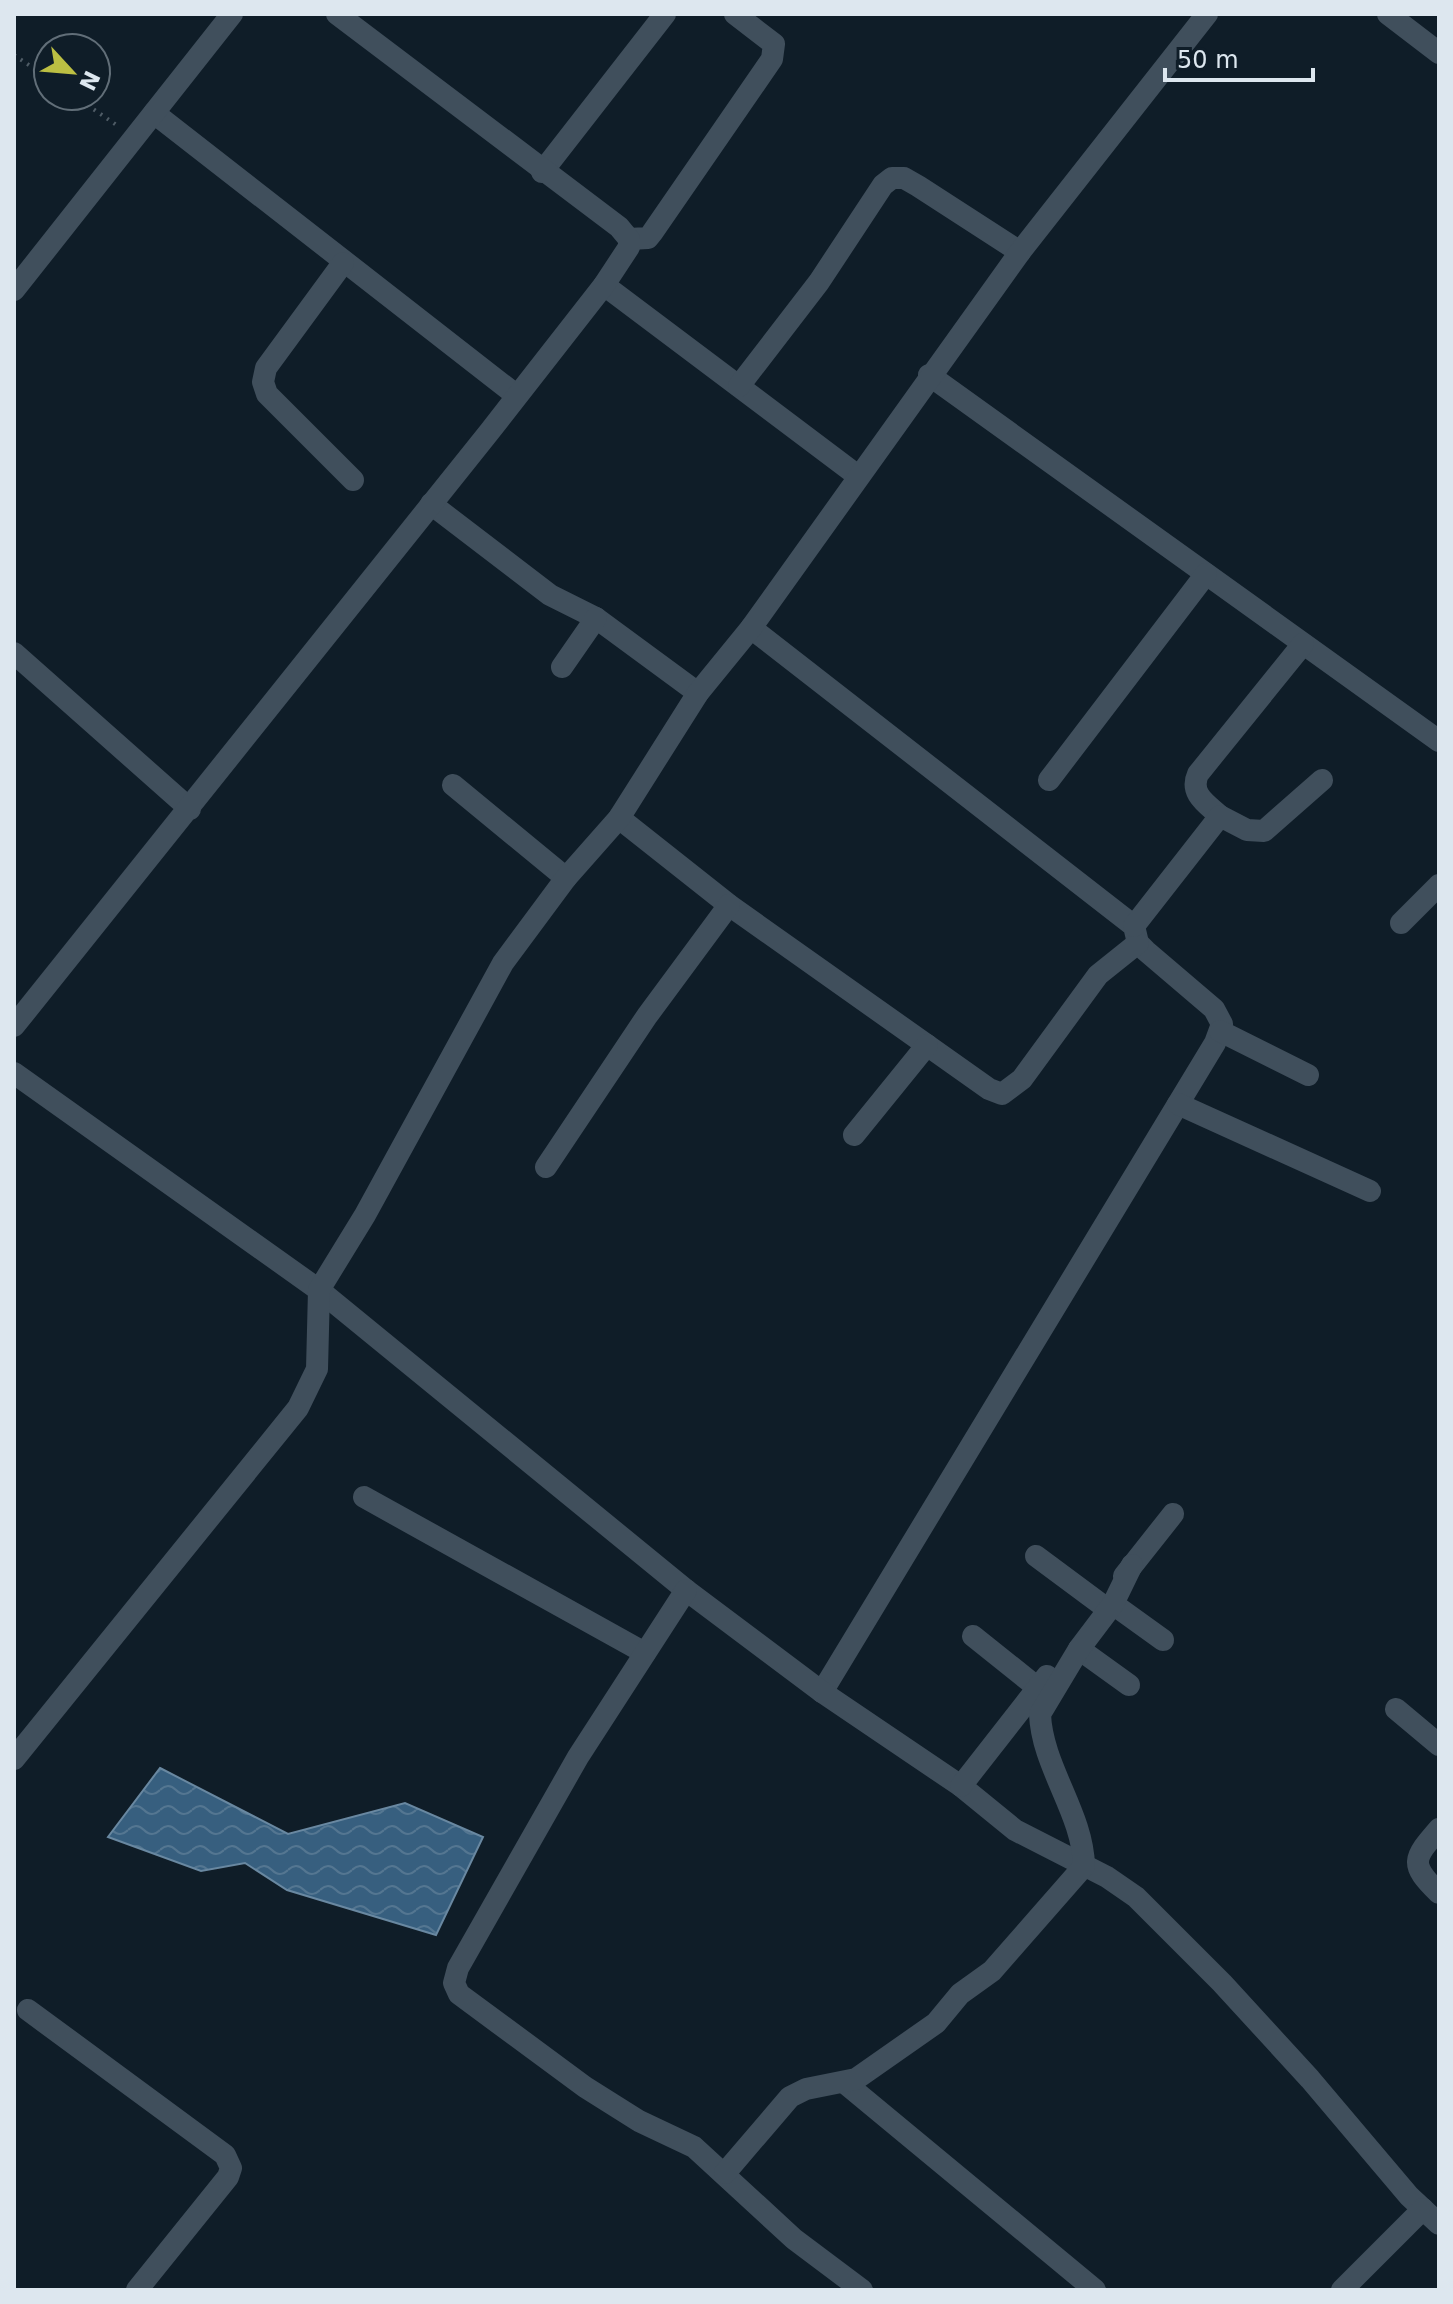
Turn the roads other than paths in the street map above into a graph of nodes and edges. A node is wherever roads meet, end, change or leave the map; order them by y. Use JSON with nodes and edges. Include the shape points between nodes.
{"nodes":[{"id":1,"x":232,"y":14,"type":"edge"},
{"id":2,"x":337,"y":14,"type":"edge"},
{"id":3,"x":665,"y":14,"type":"edge"},
{"id":4,"x":735,"y":14,"type":"edge"},
{"id":5,"x":1207,"y":14,"type":"edge"},
{"id":6,"x":1388,"y":14,"type":"edge"},
{"id":7,"x":1439,"y":53,"type":"edge"},
{"id":8,"x":154,"y":113,"type":"junction"},
{"id":9,"x":542,"y":172,"type":"junction"},
{"id":10,"x":629,"y":239,"type":"junction"},
{"id":11,"x":1020,"y":252,"type":"junction"},
{"id":12,"x":343,"y":263,"type":"junction"},
{"id":13,"x":604,"y":285,"type":"junction"},
{"id":14,"x":14,"y":290,"type":"edge"},
{"id":15,"x":929,"y":375,"type":"junction"},
{"id":16,"x":739,"y":386,"type":"junction"},
{"id":17,"x":516,"y":395,"type":"junction"},
{"id":18,"x":858,"y":476,"type":"junction"},
{"id":19,"x":353,"y":480,"type":"dead end"},
{"id":20,"x":431,"y":504,"type":"junction"},
{"id":21,"x":1206,"y":574,"type":"junction"},
{"id":22,"x":596,"y":618,"type":"junction"},
{"id":23,"x":751,"y":628,"type":"junction"},
{"id":24,"x":1303,"y":644,"type":"junction"},
{"id":25,"x":14,"y":653,"type":"edge"},
{"id":26,"x":562,"y":667,"type":"dead end"},
{"id":27,"x":698,"y":693,"type":"junction"},
{"id":28,"x":1439,"y":741,"type":"edge"},
{"id":29,"x":1049,"y":780,"type":"dead end"},
{"id":30,"x":1322,"y":780,"type":"dead end"},
{"id":31,"x":453,"y":785,"type":"dead end"},
{"id":32,"x":190,"y":809,"type":"junction"},
{"id":33,"x":1220,"y":816,"type":"junction"},
{"id":34,"x":619,"y":818,"type":"junction"},
{"id":35,"x":566,"y":878,"type":"junction"},
{"id":36,"x":1439,"y":885,"type":"edge"},
{"id":37,"x":729,"y":905,"type":"junction"},
{"id":38,"x":1401,"y":923,"type":"dead end"},
{"id":39,"x":1136,"y":934,"type":"junction"},
{"id":40,"x":14,"y":1026,"type":"edge"},
{"id":41,"x":1220,"y":1031,"type":"junction"},
{"id":42,"x":927,"y":1045,"type":"junction"},
{"id":43,"x":14,"y":1073,"type":"edge"},
{"id":44,"x":1308,"y":1075,"type":"dead end"},
{"id":45,"x":1178,"y":1104,"type":"junction"},
{"id":46,"x":854,"y":1135,"type":"dead end"},
{"id":47,"x":546,"y":1167,"type":"dead end"},
{"id":48,"x":1370,"y":1191,"type":"dead end"},
{"id":49,"x":319,"y":1290,"type":"junction"},
{"id":50,"x":364,"y":1497,"type":"dead end"},
{"id":51,"x":1173,"y":1514,"type":"dead end"},
{"id":52,"x":1036,"y":1556,"type":"dead end"},
{"id":53,"x":686,"y":1590,"type":"junction"},
{"id":54,"x":1107,"y":1605,"type":"junction"},
{"id":55,"x":973,"y":1636,"type":"dead end"},
{"id":56,"x":1163,"y":1640,"type":"dead end"},
{"id":57,"x":1079,"y":1649,"type":"junction"},
{"id":58,"x":645,"y":1653,"type":"junction"},
{"id":59,"x":1129,"y":1685,"type":"dead end"},
{"id":60,"x":1038,"y":1688,"type":"junction"},
{"id":61,"x":822,"y":1692,"type":"junction"},
{"id":62,"x":1396,"y":1709,"type":"dead end"},
{"id":63,"x":1439,"y":1745,"type":"edge"},
{"id":64,"x":14,"y":1759,"type":"edge"},
{"id":65,"x":961,"y":1786,"type":"junction"},
{"id":66,"x":1439,"y":1829,"type":"edge"},
{"id":67,"x":1084,"y":1866,"type":"junction"},
{"id":68,"x":1439,"y":1893,"type":"edge"},
{"id":69,"x":28,"y":2010,"type":"dead end"},
{"id":70,"x":845,"y":2083,"type":"junction"},
{"id":71,"x":725,"y":2173,"type":"junction"},
{"id":72,"x":1431,"y":2217,"type":"edge"},
{"id":73,"x":137,"y":2290,"type":"edge"},
{"id":74,"x":862,"y":2290,"type":"edge"},
{"id":75,"x":1095,"y":2290,"type":"edge"},
{"id":76,"x":1342,"y":2290,"type":"edge"}],
"edges":[{"from":1,"to":8,"type":"street"},
{"from":2,"to":9,"type":"street"},
{"from":3,"to":9,"type":"street"},
{"from":4,"to":10,"type":"street","via":[[774,44],[772,59],[652,233]]},
{"from":5,"to":11,"type":"street"},
{"from":6,"to":7,"type":"street"},
{"from":8,"to":12,"type":"street"},
{"from":8,"to":14,"type":"street"},
{"from":9,"to":10,"type":"street"},
{"from":10,"to":13,"type":"street"},
{"from":11,"to":15,"type":"street"},
{"from":11,"to":16,"type":"street","via":[[918,186],[892,178]]},
{"from":12,"to":17,"type":"street"},
{"from":12,"to":19,"type":"street","via":[[266,368],[263,382],[267,394]]},
{"from":13,"to":16,"type":"street"},
{"from":13,"to":17,"type":"street"},
{"from":15,"to":18,"type":"street"},
{"from":15,"to":21,"type":"street"},
{"from":16,"to":18,"type":"street"},
{"from":17,"to":20,"type":"street"},
{"from":18,"to":23,"type":"street"},
{"from":20,"to":22,"type":"street","via":[[550,595]]},
{"from":20,"to":32,"type":"street"},
{"from":21,"to":24,"type":"street"},
{"from":21,"to":29,"type":"street"},
{"from":22,"to":26,"type":"street"},
{"from":22,"to":27,"type":"street"},
{"from":23,"to":27,"type":"street"},
{"from":23,"to":39,"type":"street"},
{"from":24,"to":28,"type":"street"},
{"from":24,"to":33,"type":"street","via":[[1198,774],[1195,793]]},
{"from":25,"to":32,"type":"street"},
{"from":27,"to":34,"type":"street"},
{"from":30,"to":33,"type":"street","via":[[1264,831],[1247,830]]},
{"from":31,"to":35,"type":"street"},
{"from":32,"to":40,"type":"street"},
{"from":33,"to":39,"type":"street"},
{"from":34,"to":35,"type":"street"},
{"from":34,"to":37,"type":"street"},
{"from":35,"to":49,"type":"street","via":[[503,963]]},
{"from":36,"to":38,"type":"street"},
{"from":37,"to":42,"type":"street"},
{"from":37,"to":47,"type":"street"},
{"from":39,"to":41,"type":"street","via":[[1214,1009]]},
{"from":39,"to":42,"type":"street","via":[[1098,975],[1022,1079],[1002,1094]]},
{"from":41,"to":44,"type":"street"},
{"from":41,"to":45,"type":"street"},
{"from":42,"to":46,"type":"street"},
{"from":43,"to":49,"type":"street"},
{"from":45,"to":48,"type":"street"},
{"from":45,"to":61,"type":"street"},
{"from":49,"to":53,"type":"street"},
{"from":49,"to":64,"type":"street","via":[[317,1369],[298,1408]]},
{"from":50,"to":58,"type":"street"},
{"from":51,"to":54,"type":"street"},
{"from":52,"to":54,"type":"street"},
{"from":53,"to":58,"type":"street"},
{"from":53,"to":61,"type":"street"},
{"from":54,"to":56,"type":"street"},
{"from":54,"to":57,"type":"street"},
{"from":54,"to":60,"type":"street"},
{"from":55,"to":60,"type":"street"},
{"from":57,"to":59,"type":"street"},
{"from":57,"to":67,"type":"street","via":[[1040,1714]]},
{"from":58,"to":71,"type":"street","via":[[578,1757],[454,1983],[459,1994],[585,2087],[694,2147]]},
{"from":60,"to":65,"type":"street"},
{"from":61,"to":65,"type":"street"},
{"from":62,"to":63,"type":"street"},
{"from":65,"to":67,"type":"street","via":[[1015,1830]]},
{"from":66,"to":68,"type":"street","via":[[1416,1862]]},
{"from":67,"to":70,"type":"street","via":[[992,1971],[960,1994],[936,2023]]},
{"from":67,"to":72,"type":"street","via":[[1136,1897],[1222,1983]]},
{"from":69,"to":73,"type":"street","via":[[225,2155],[231,2168]]},
{"from":70,"to":71,"type":"street","via":[[790,2097]]},
{"from":70,"to":75,"type":"street"},
{"from":71,"to":74,"type":"street","via":[[794,2239]]},
{"from":72,"to":76,"type":"street"}]}
